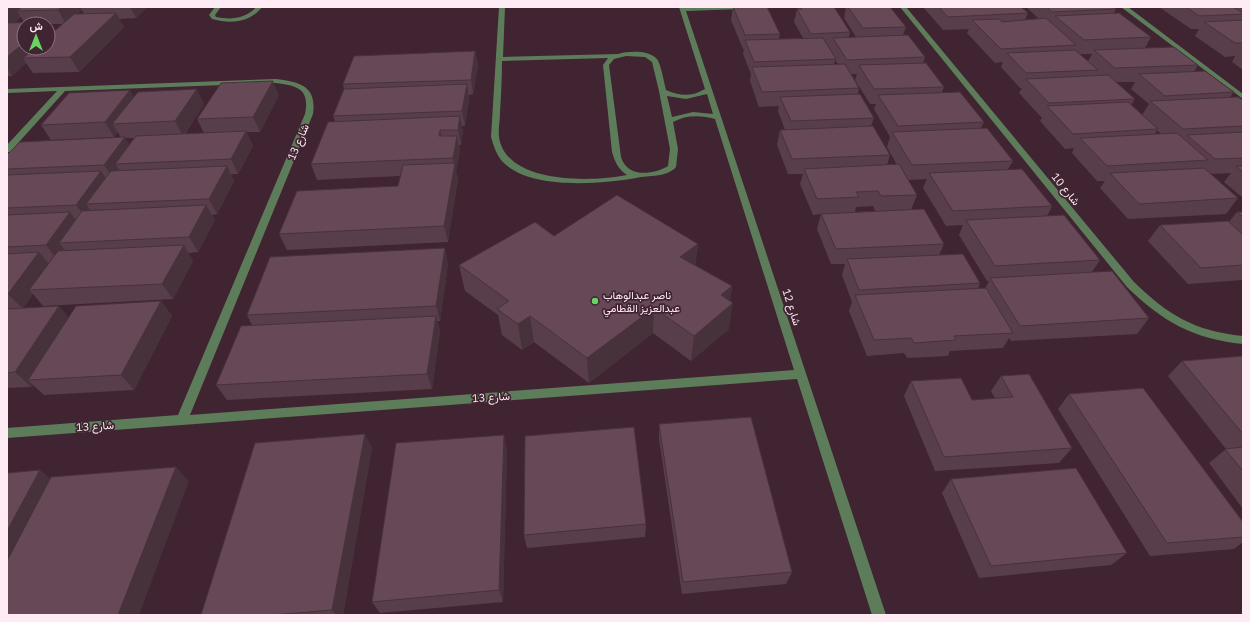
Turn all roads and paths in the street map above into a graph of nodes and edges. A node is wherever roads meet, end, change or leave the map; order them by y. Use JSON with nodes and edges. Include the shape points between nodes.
{"nodes":[{"id":1,"x":218,"y":7,"type":"edge"},
{"id":2,"x":259,"y":7,"type":"edge"},
{"id":3,"x":502,"y":7,"type":"edge"},
{"id":4,"x":741,"y":7,"type":"edge"},
{"id":5,"x":903,"y":7,"type":"edge"},
{"id":6,"x":1124,"y":7,"type":"edge"},
{"id":7,"x":682,"y":8,"type":"edge"},
{"id":8,"x":617,"y":56,"type":"junction"},
{"id":9,"x":499,"y":59,"type":"junction"},
{"id":10,"x":64,"y":89,"type":"junction"},
{"id":11,"x":709,"y":90,"type":"junction"},
{"id":12,"x":7,"y":91,"type":"edge"},
{"id":13,"x":663,"y":91,"type":"junction"},
{"id":14,"x":1243,"y":97,"type":"edge"},
{"id":15,"x":718,"y":118,"type":"junction"},
{"id":16,"x":668,"y":122,"type":"junction"},
{"id":17,"x":7,"y":150,"type":"edge"},
{"id":18,"x":640,"y":175,"type":"junction"},
{"id":19,"x":1243,"y":340,"type":"edge"},
{"id":20,"x":801,"y":374,"type":"junction"},
{"id":21,"x":182,"y":420,"type":"junction"},
{"id":22,"x":7,"y":433,"type":"edge"},
{"id":23,"x":878,"y":615,"type":"edge"}],
"edges":[{"from":1,"to":2,"type":"street","via":[[212,15],[220,19],[253,15]]},
{"from":3,"to":9,"type":"street"},
{"from":4,"to":7,"type":"street"},
{"from":5,"to":19,"type":"street","name":"شارع 10","via":[[1134,288],[1158,309],[1190,329],[1206,335]]},
{"from":6,"to":14,"type":"street"},
{"from":7,"to":11,"type":"street","name":"شارع 12"},
{"from":8,"to":9,"type":"street"},
{"from":8,"to":13,"type":"street","via":[[637,54],[653,59]]},
{"from":8,"to":18,"type":"street","via":[[606,65],[616,152],[624,169]]},
{"from":9,"to":18,"type":"street","via":[[495,137],[498,147],[510,164],[546,178],[566,180],[613,179]]},
{"from":10,"to":12,"type":"street","name":"شارع 13"},
{"from":10,"to":17,"type":"street"},
{"from":10,"to":21,"type":"street","name":"شارع 13","via":[[276,81],[301,86],[310,98],[312,104],[309,114]]},
{"from":11,"to":13,"type":"street","via":[[699,96],[683,97]]},
{"from":11,"to":15,"type":"street","name":"شارع 12"},
{"from":13,"to":16,"type":"street"},
{"from":15,"to":16,"type":"street","via":[[705,114],[691,114],[678,116]]},
{"from":15,"to":20,"type":"street","name":"شارع 12"},
{"from":16,"to":18,"type":"street","via":[[674,150],[672,167],[661,173]]},
{"from":20,"to":21,"type":"street","name":"شارع 13"},
{"from":20,"to":23,"type":"street","name":"شارع 12"},
{"from":21,"to":22,"type":"street","name":"شارع 13"}]}
